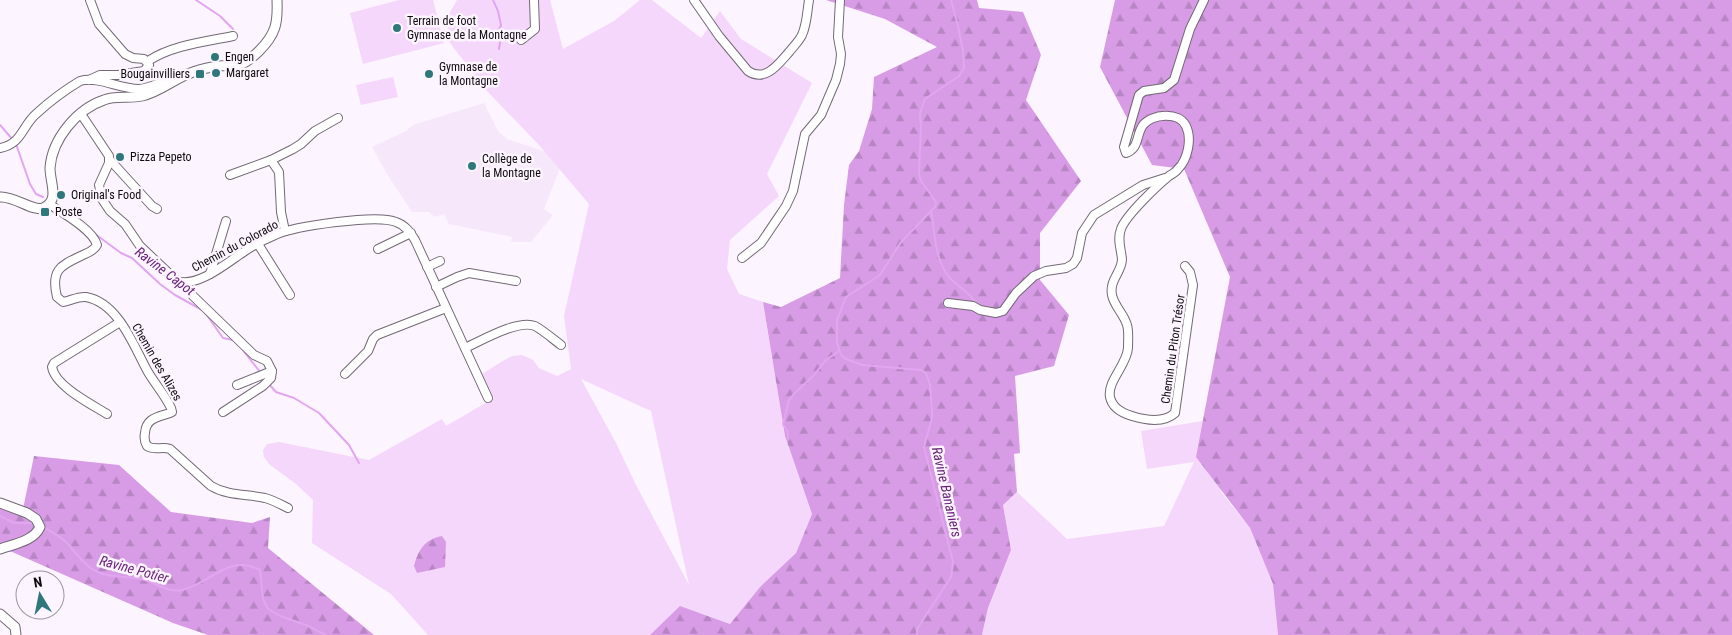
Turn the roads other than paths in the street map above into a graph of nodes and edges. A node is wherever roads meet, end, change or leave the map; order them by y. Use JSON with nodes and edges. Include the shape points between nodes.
{"nodes":[{"id":1,"x":90,"y":0,"type":"edge"},
{"id":2,"x":278,"y":0,"type":"edge"},
{"id":3,"x":534,"y":0,"type":"edge"},
{"id":4,"x":694,"y":0,"type":"edge"},
{"id":5,"x":809,"y":0,"type":"edge"},
{"id":6,"x":840,"y":0,"type":"edge"},
{"id":7,"x":1204,"y":0,"type":"edge"},
{"id":8,"x":233,"y":36,"type":"dead end"},
{"id":9,"x":521,"y":40,"type":"dead end"},
{"id":10,"x":148,"y":61,"type":"junction"},
{"id":11,"x":182,"y":76,"type":"junction"},
{"id":12,"x":90,"y":80,"type":"junction"},
{"id":13,"x":81,"y":114,"type":"junction"},
{"id":14,"x":338,"y":118,"type":"dead end"},
{"id":15,"x":3,"y":148,"type":"edge"},
{"id":16,"x":110,"y":160,"type":"junction"},
{"id":17,"x":271,"y":160,"type":"junction"},
{"id":18,"x":230,"y":175,"type":"dead end"},
{"id":19,"x":1169,"y":176,"type":"junction"},
{"id":20,"x":0,"y":197,"type":"edge"},
{"id":21,"x":50,"y":204,"type":"junction"},
{"id":22,"x":157,"y":209,"type":"dead end"},
{"id":23,"x":226,"y":222,"type":"dead end"},
{"id":24,"x":285,"y":231,"type":"junction"},
{"id":25,"x":411,"y":233,"type":"junction"},
{"id":26,"x":258,"y":244,"type":"junction"},
{"id":27,"x":378,"y":249,"type":"dead end"},
{"id":28,"x":742,"y":258,"type":"dead end"},
{"id":29,"x":440,"y":261,"type":"dead end"},
{"id":30,"x":1185,"y":266,"type":"dead end"},
{"id":31,"x":427,"y":267,"type":"junction"},
{"id":32,"x":210,"y":274,"type":"junction"},
{"id":33,"x":516,"y":281,"type":"dead end"},
{"id":34,"x":184,"y":283,"type":"junction"},
{"id":35,"x":436,"y":287,"type":"junction"},
{"id":36,"x":290,"y":295,"type":"dead end"},
{"id":37,"x":948,"y":303,"type":"dead end"},
{"id":38,"x":446,"y":308,"type":"junction"},
{"id":39,"x":120,"y":322,"type":"junction"},
{"id":40,"x":561,"y":345,"type":"dead end"},
{"id":41,"x":465,"y":348,"type":"junction"},
{"id":42,"x":266,"y":374,"type":"junction"},
{"id":43,"x":345,"y":374,"type":"dead end"},
{"id":44,"x":237,"y":385,"type":"dead end"},
{"id":45,"x":488,"y":398,"type":"dead end"},
{"id":46,"x":223,"y":412,"type":"dead end"},
{"id":47,"x":107,"y":414,"type":"dead end"},
{"id":48,"x":0,"y":503,"type":"edge"},
{"id":49,"x":288,"y":508,"type":"dead end"},
{"id":50,"x":0,"y":549,"type":"edge"},
{"id":51,"x":0,"y":614,"type":"edge"},
{"id":52,"x":16,"y":635,"type":"edge"}],
"edges":[{"from":1,"to":10,"type":"street","via":[[99,24],[126,54]]},
{"from":2,"to":11,"type":"main road","via":[[276,28],[255,55],[240,65],[210,67]]},
{"from":3,"to":9,"type":"street","via":[[535,29]]},
{"from":4,"to":5,"type":"street","via":[[719,36],[754,75],[762,75],[774,68],[802,37]]},
{"from":6,"to":28,"type":"street","via":[[838,37],[841,54],[836,80],[821,115],[805,134],[793,191],[786,206],[761,243]]},
{"from":7,"to":19,"type":"street","name":"Chemin du Piton Trésor","via":[[1190,29],[1174,80],[1164,88],[1144,91],[1140,95],[1124,148],[1126,153],[1134,148],[1142,126],[1150,119],[1160,116],[1178,118],[1186,126],[1188,148],[1179,169]]},
{"from":8,"to":10,"type":"street","via":[[174,48]]},
{"from":10,"to":12,"type":"street","via":[[144,71],[118,76],[100,75]]},
{"from":11,"to":12,"type":"street","via":[[139,89]]},
{"from":11,"to":13,"type":"main road","via":[[146,95],[106,99]]},
{"from":12,"to":15,"type":"street","via":[[73,85],[34,115],[18,139]]},
{"from":13,"to":16,"type":"street"},
{"from":13,"to":21,"type":"main road","via":[[62,134],[53,154]]},
{"from":14,"to":17,"type":"street","via":[[314,131],[297,147]]},
{"from":16,"to":22,"type":"street"},
{"from":16,"to":34,"type":"street","name":"Chemin du Colorado","via":[[100,185],[104,204],[172,278]]},
{"from":17,"to":18,"type":"street"},
{"from":17,"to":24,"type":"street","via":[[279,172]]},
{"from":19,"to":30,"type":"street","name":"Chemin du Piton Trésor","via":[[1127,218],[1120,230],[1121,265],[1113,279],[1111,292],[1127,324],[1128,349],[1110,393],[1112,402],[1125,414],[1150,420],[1168,418],[1175,413],[1193,284]]},
{"from":19,"to":37,"type":"street","via":[[1143,185],[1101,210],[1082,233],[1073,264],[1034,276],[1016,293],[1003,312],[996,314]]},
{"from":20,"to":21,"type":"main road","via":[[14,198],[38,209]]},
{"from":21,"to":39,"type":"street","name":"Chemin des Alizes","via":[[84,228],[98,246],[60,267],[55,276],[57,297],[63,302],[80,297],[91,299]]},
{"from":23,"to":32,"type":"street"},
{"from":24,"to":25,"type":"street","name":"Chemin du Colorado","via":[[377,219],[396,221]]},
{"from":24,"to":26,"type":"street","name":"Chemin du Colorado"},
{"from":25,"to":27,"type":"street"},
{"from":25,"to":31,"type":"street"},
{"from":26,"to":32,"type":"street","name":"Chemin du Colorado"},
{"from":26,"to":36,"type":"street"},
{"from":29,"to":31,"type":"street"},
{"from":31,"to":35,"type":"street"},
{"from":32,"to":34,"type":"street","name":"Chemin du Colorado"},
{"from":33,"to":35,"type":"street","via":[[469,273]]},
{"from":34,"to":42,"type":"street","name":"Chemin du Colorado","via":[[192,296],[254,355],[267,361]]},
{"from":35,"to":38,"type":"street"},
{"from":38,"to":41,"type":"street"},
{"from":38,"to":43,"type":"street","via":[[377,334],[368,351]]},
{"from":39,"to":47,"type":"street","name":"Chemin des Alizes","via":[[54,363],[52,368],[68,389]]},
{"from":39,"to":49,"type":"street","name":"Chemin des Alizes","via":[[172,410],[152,419],[147,425],[144,437],[147,446],[170,449],[218,490],[264,498]]},
{"from":40,"to":41,"type":"street","via":[[533,325],[521,325]]},
{"from":41,"to":45,"type":"street"},
{"from":42,"to":44,"type":"street"},
{"from":42,"to":46,"type":"street","via":[[271,378],[263,386]]},
{"from":48,"to":50,"type":"main road","via":[[36,518],[40,527],[37,534]]},
{"from":51,"to":52,"type":"main road","via":[[15,627]]}]}
